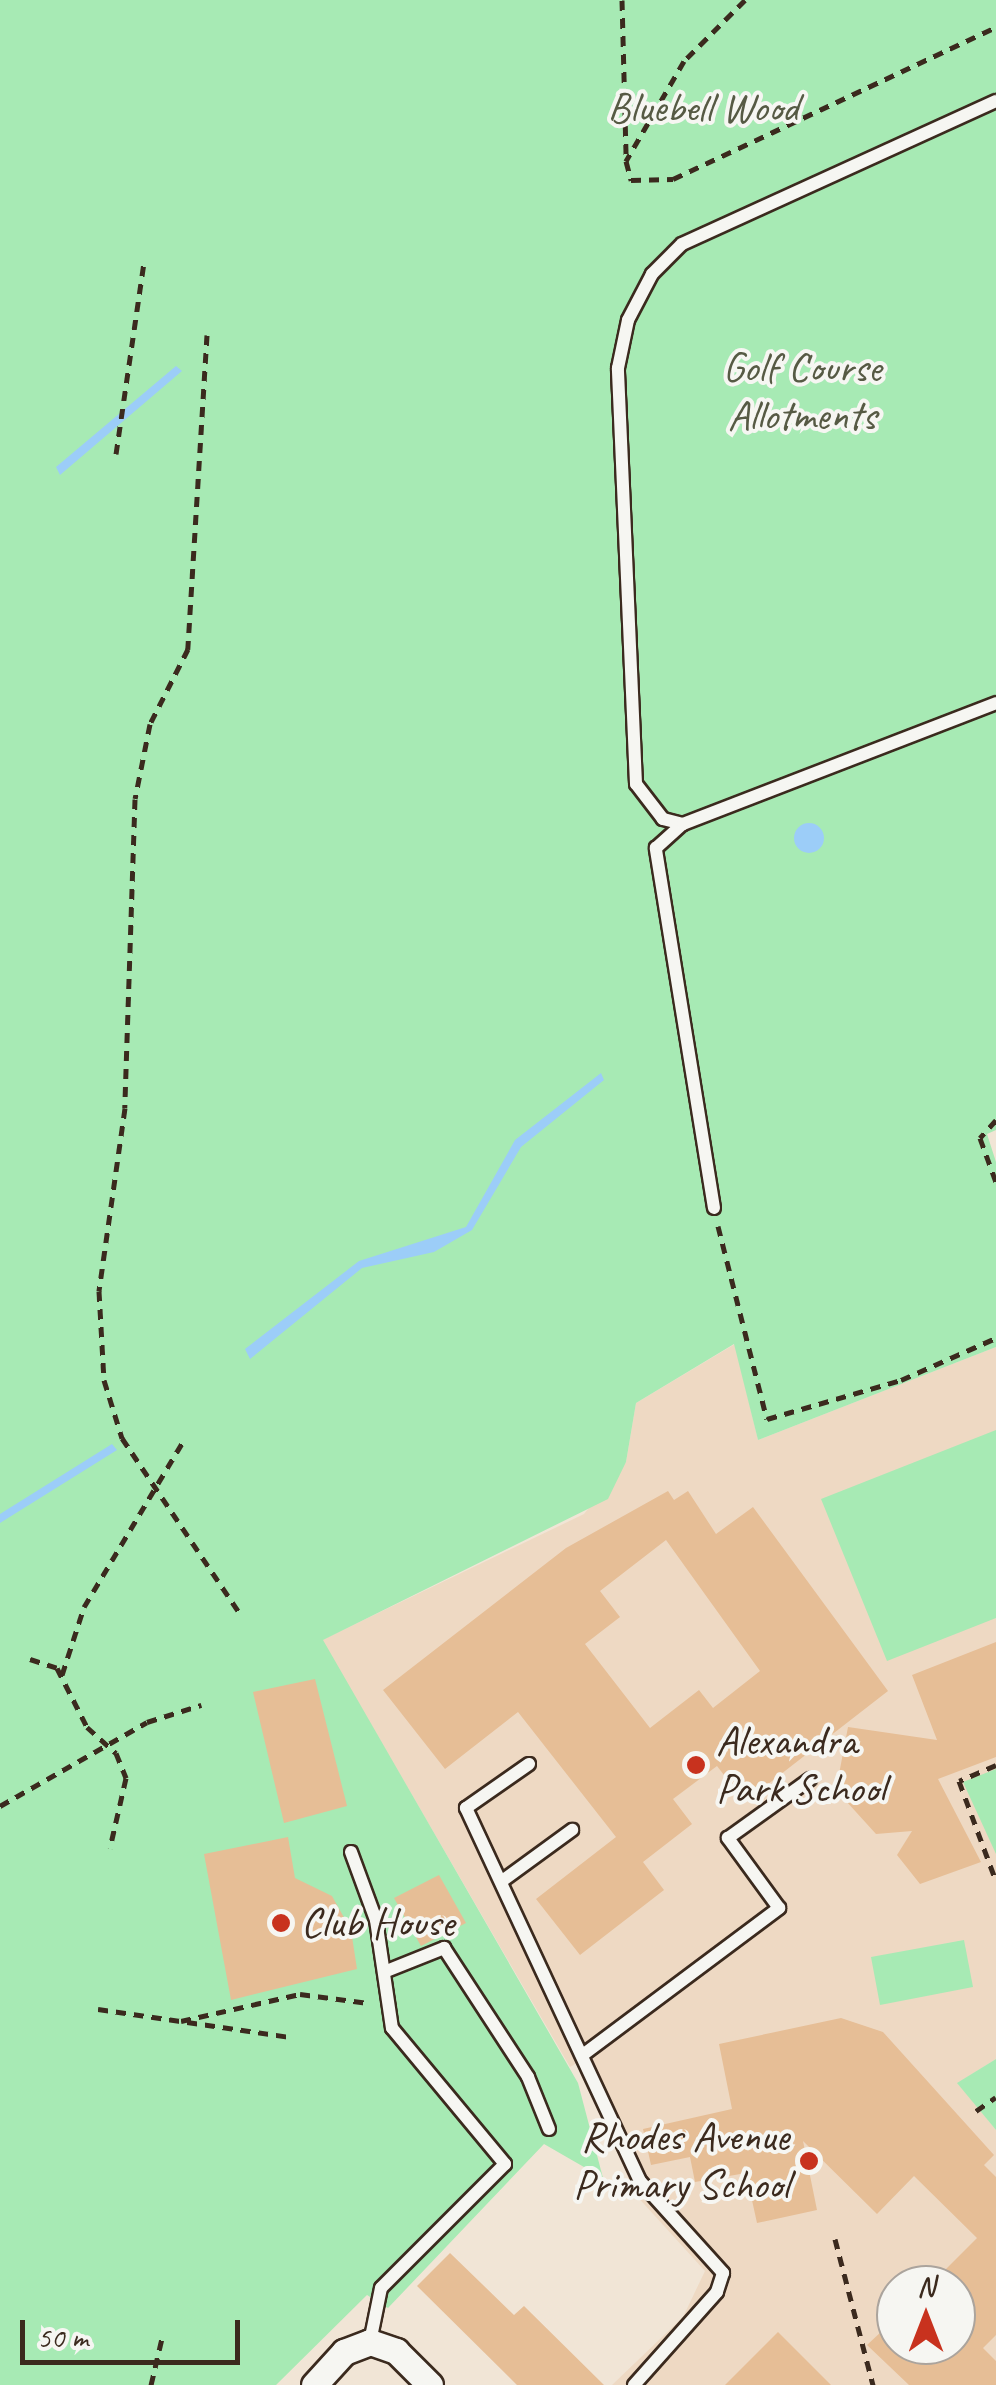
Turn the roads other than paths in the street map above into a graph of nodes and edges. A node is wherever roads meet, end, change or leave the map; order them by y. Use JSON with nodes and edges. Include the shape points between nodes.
{"nodes":[{"id":1,"x":996,"y":101,"type":"edge"},
{"id":2,"x":996,"y":703,"type":"edge"},
{"id":3,"x":683,"y":824,"type":"junction"},
{"id":4,"x":714,"y":1208,"type":"road end"},
{"id":5,"x":529,"y":1764,"type":"dead end"},
{"id":6,"x":810,"y":1779,"type":"dead end"},
{"id":7,"x":572,"y":1830,"type":"dead end"},
{"id":8,"x":351,"y":1852,"type":"dead end"},
{"id":9,"x":502,"y":1881,"type":"junction"},
{"id":10,"x":384,"y":1972,"type":"junction"},
{"id":11,"x":584,"y":2054,"type":"junction"},
{"id":12,"x":550,"y":2129,"type":"dead end"},
{"id":13,"x":370,"y":2342,"type":"junction"},
{"id":14,"x":314,"y":2385,"type":"edge"},
{"id":15,"x":430,"y":2385,"type":"edge"},
{"id":16,"x":634,"y":2385,"type":"edge"}],
"edges":[{"from":1,"to":3,"type":"lane","via":[[682,244],[652,274],[628,320],[618,368],[636,784],[663,819]]},
{"from":2,"to":3,"type":"lane"},
{"from":3,"to":4,"type":"lane","via":[[652,860]]},
{"from":5,"to":9,"type":"lane","via":[[466,1808]]},
{"from":6,"to":11,"type":"lane","via":[[728,1838],[780,1908]]},
{"from":7,"to":9,"type":"lane"},
{"from":8,"to":10,"type":"lane"},
{"from":9,"to":11,"type":"lane"},
{"from":10,"to":12,"type":"lane","via":[[444,1948],[528,2077]]},
{"from":10,"to":13,"type":"lane","via":[[392,2028],[505,2164],[381,2288]]},
{"from":11,"to":16,"type":"lane","via":[[640,2182],[723,2273],[718,2292]]},
{"from":13,"to":14,"type":"street","via":[[344,2352]]},
{"from":13,"to":15,"type":"street","via":[[396,2352]]}]}
